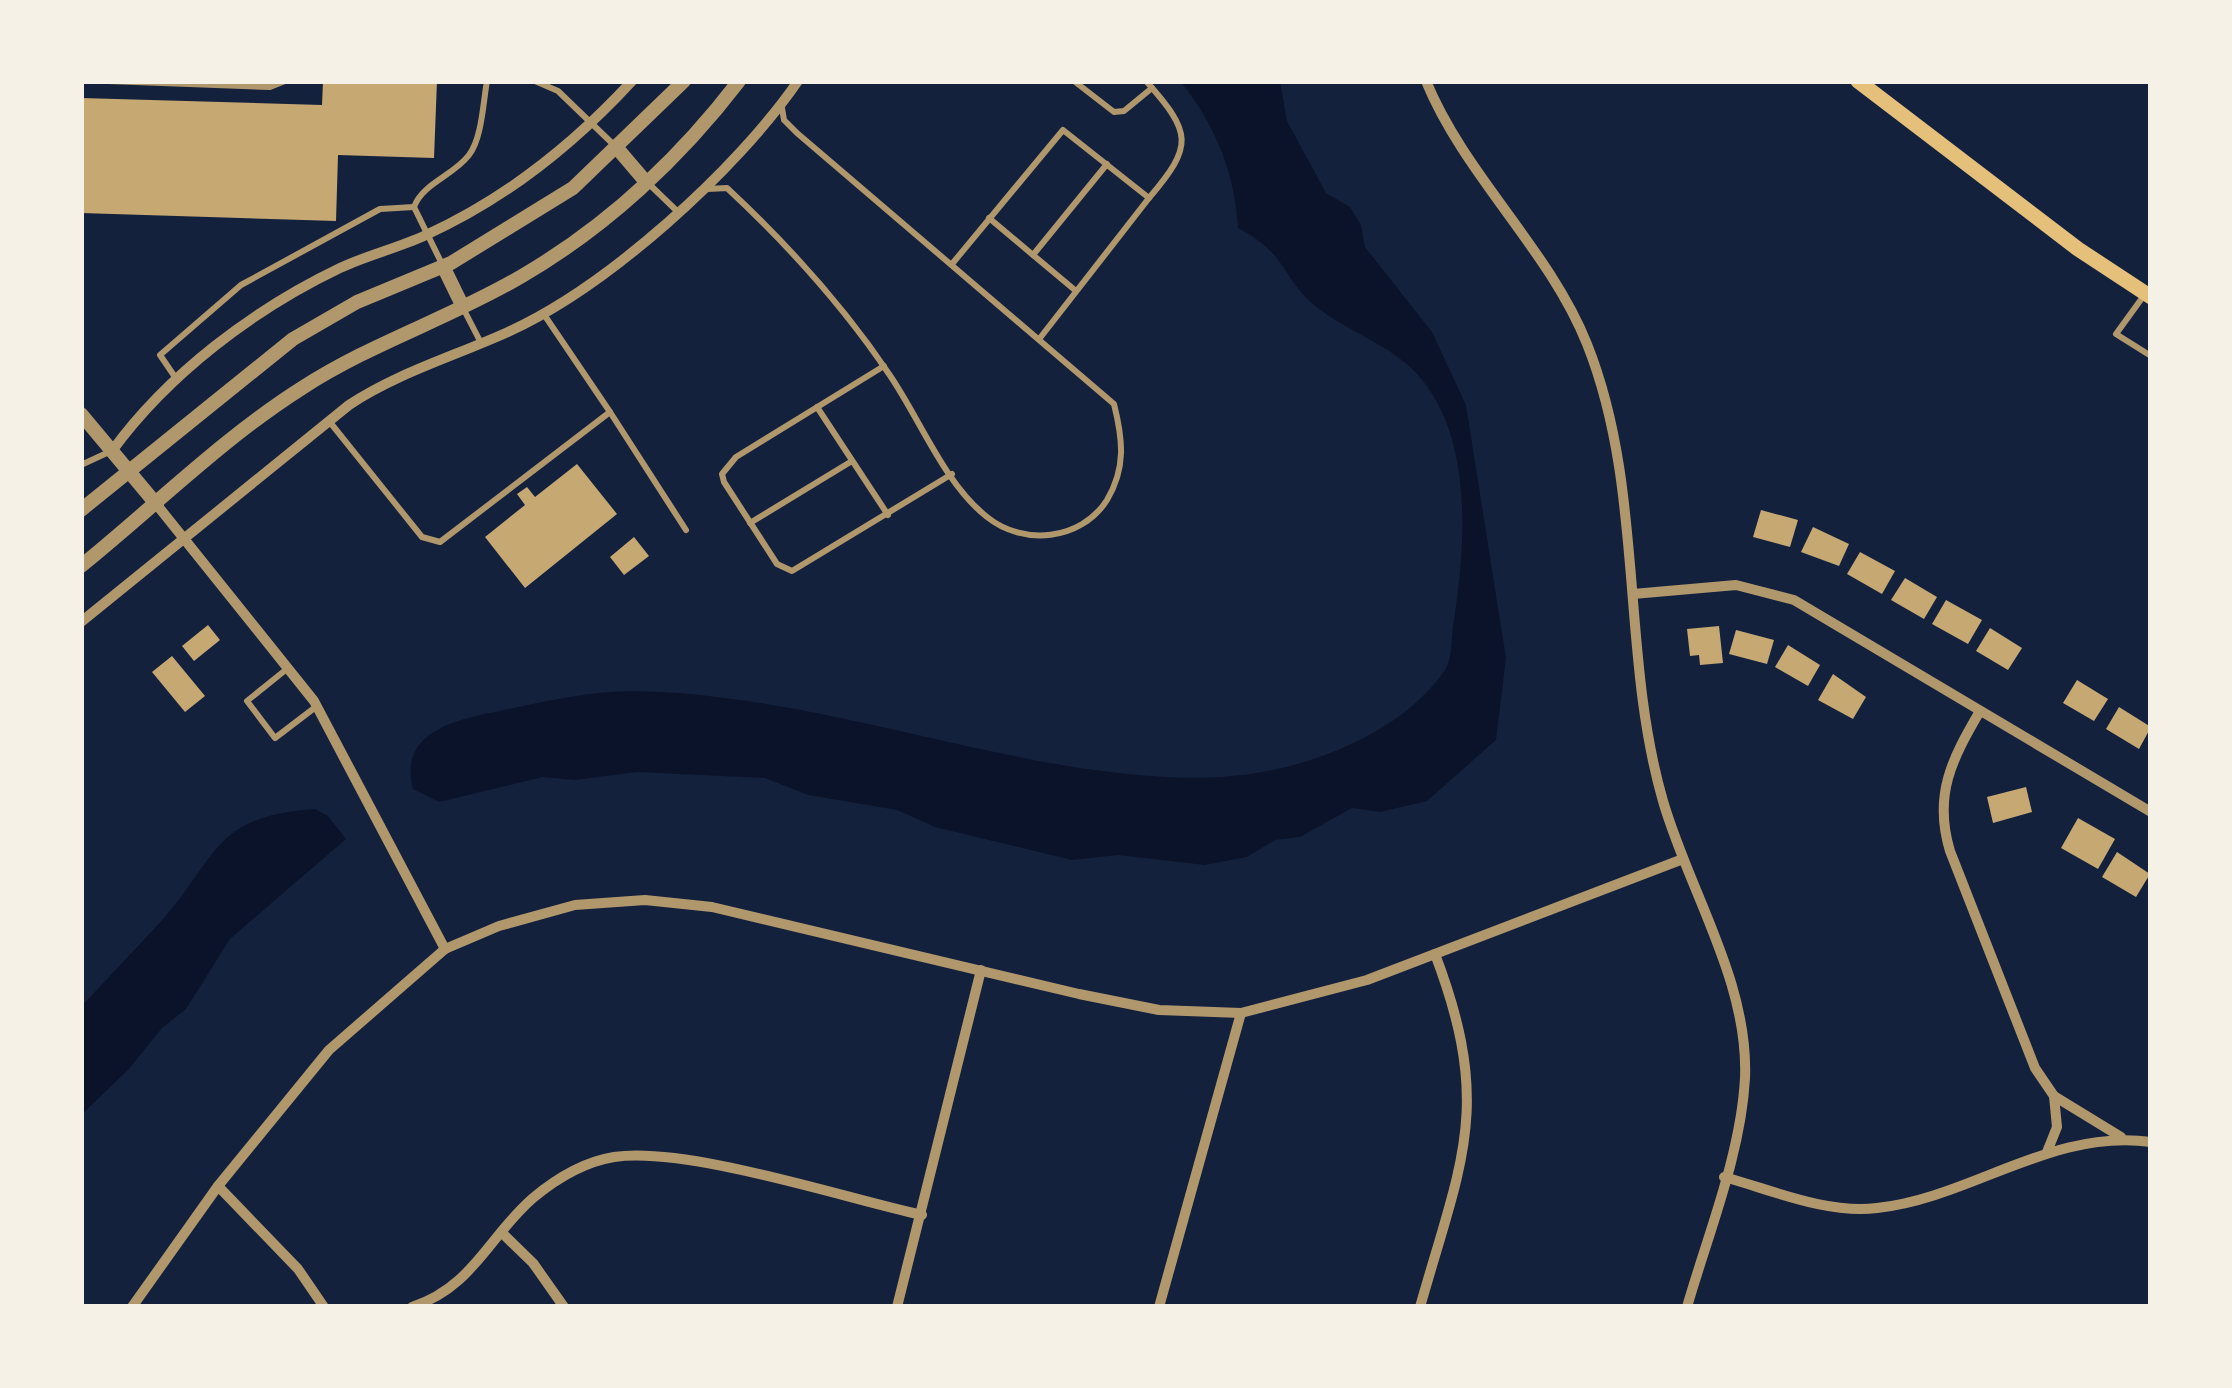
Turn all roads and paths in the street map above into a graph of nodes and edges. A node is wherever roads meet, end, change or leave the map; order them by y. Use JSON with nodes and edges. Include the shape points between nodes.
{"nodes":[{"id":1,"x":108,"y":81,"type":"edge"},
{"id":2,"x":285,"y":81,"type":"edge"},
{"id":3,"x":487,"y":81,"type":"edge"},
{"id":4,"x":535,"y":81,"type":"edge"},
{"id":5,"x":632,"y":81,"type":"edge"},
{"id":6,"x":683,"y":81,"type":"edge"},
{"id":7,"x":739,"y":81,"type":"edge"},
{"id":8,"x":798,"y":81,"type":"edge"},
{"id":9,"x":1074,"y":81,"type":"edge"},
{"id":10,"x":1426,"y":81,"type":"edge"},
{"id":11,"x":1858,"y":81,"type":"edge"},
{"id":12,"x":139,"y":82,"type":"edge"},
{"id":13,"x":190,"y":83,"type":"edge"},
{"id":14,"x":238,"y":84,"type":"edge"},
{"id":15,"x":1149,"y":85,"type":"edge"},
{"id":16,"x":782,"y":105,"type":"junction"},
{"id":17,"x":593,"y":123,"type":"junction"},
{"id":18,"x":617,"y":148,"type":"junction"},
{"id":19,"x":1106,"y":164,"type":"junction"},
{"id":20,"x":646,"y":182,"type":"junction"},
{"id":21,"x":704,"y":189,"type":"junction"},
{"id":22,"x":1149,"y":198,"type":"junction"},
{"id":23,"x":414,"y":207,"type":"junction"},
{"id":24,"x":678,"y":212,"type":"junction"},
{"id":25,"x":989,"y":218,"type":"junction"},
{"id":26,"x":426,"y":235,"type":"junction"},
{"id":27,"x":1033,"y":255,"type":"junction"},
{"id":28,"x":952,"y":264,"type":"junction"},
{"id":29,"x":443,"y":266,"type":"junction"},
{"id":30,"x":1076,"y":291,"type":"junction"},
{"id":31,"x":2148,"y":296,"type":"edge"},
{"id":32,"x":462,"y":305,"type":"junction"},
{"id":33,"x":541,"y":310,"type":"junction"},
{"id":34,"x":1040,"y":338,"type":"junction"},
{"id":35,"x":481,"y":343,"type":"junction"},
{"id":36,"x":2151,"y":356,"type":"edge"},
{"id":37,"x":884,"y":365,"type":"junction"},
{"id":38,"x":177,"y":380,"type":"junction"},
{"id":39,"x":816,"y":406,"type":"junction"},
{"id":40,"x":610,"y":412,"type":"junction"},
{"id":41,"x":81,"y":414,"type":"edge"},
{"id":42,"x":329,"y":421,"type":"junction"},
{"id":43,"x":112,"y":451,"type":"junction"},
{"id":44,"x":852,"y":461,"type":"junction"},
{"id":45,"x":81,"y":465,"type":"edge"},
{"id":46,"x":129,"y":471,"type":"junction"},
{"id":47,"x":952,"y":474,"type":"junction"},
{"id":48,"x":157,"y":505,"type":"junction"},
{"id":49,"x":81,"y":510,"type":"edge"},
{"id":50,"x":888,"y":514,"type":"junction"},
{"id":51,"x":750,"y":524,"type":"junction"},
{"id":52,"x":686,"y":530,"type":"dead end"},
{"id":53,"x":184,"y":539,"type":"junction"},
{"id":54,"x":81,"y":566,"type":"edge"},
{"id":55,"x":1633,"y":593,"type":"junction"},
{"id":56,"x":81,"y":622,"type":"edge"},
{"id":57,"x":288,"y":668,"type":"junction"},
{"id":58,"x":316,"y":706,"type":"junction"},
{"id":59,"x":1980,"y":711,"type":"junction"},
{"id":60,"x":2151,"y":812,"type":"edge"},
{"id":61,"x":1683,"y":859,"type":"junction"},
{"id":62,"x":445,"y":949,"type":"junction"},
{"id":63,"x":1435,"y":954,"type":"junction"},
{"id":64,"x":981,"y":970,"type":"junction"},
{"id":65,"x":1241,"y":1012,"type":"junction"},
{"id":66,"x":2054,"y":1096,"type":"junction"},
{"id":67,"x":2121,"y":1138,"type":"junction"},
{"id":68,"x":2151,"y":1142,"type":"edge"},
{"id":69,"x":2047,"y":1152,"type":"junction"},
{"id":70,"x":1724,"y":1177,"type":"junction"},
{"id":71,"x":218,"y":1186,"type":"junction"},
{"id":72,"x":922,"y":1215,"type":"junction"},
{"id":73,"x":502,"y":1233,"type":"junction"},
{"id":74,"x":132,"y":1307,"type":"edge"},
{"id":75,"x":324,"y":1307,"type":"edge"},
{"id":76,"x":412,"y":1307,"type":"edge"},
{"id":77,"x":564,"y":1307,"type":"edge"},
{"id":78,"x":897,"y":1307,"type":"edge"},
{"id":79,"x":1159,"y":1307,"type":"edge"},
{"id":80,"x":1420,"y":1307,"type":"edge"},
{"id":81,"x":1688,"y":1307,"type":"edge"}],
"edges":[{"from":1,"to":12,"type":"lane"},
{"from":2,"to":14,"type":"lane","via":[[270,88]]},
{"from":3,"to":23,"type":"lane","via":[[472,151]]},
{"from":4,"to":17,"type":"lane"},
{"from":5,"to":17,"type":"street"},
{"from":6,"to":18,"type":"street"},
{"from":7,"to":20,"type":"street"},
{"from":8,"to":16,"type":"street"},
{"from":9,"to":15,"type":"lane","via":[[1114,112]]},
{"from":10,"to":55,"type":"street","via":[[1586,342],[1611,430]]},
{"from":11,"to":31,"type":"main road"},
{"from":12,"to":13,"type":"lane"},
{"from":13,"to":14,"type":"lane"},
{"from":15,"to":22,"type":"lane","via":[[1177,116],[1184,143]]},
{"from":16,"to":21,"type":"street"},
{"from":16,"to":28,"type":"lane","via":[[797,134]]},
{"from":17,"to":18,"type":"lane"},
{"from":17,"to":26,"type":"street","via":[[509,187]]},
{"from":18,"to":20,"type":"street"},
{"from":18,"to":29,"type":"street","via":[[516,226]]},
{"from":19,"to":22,"type":"lane"},
{"from":19,"to":25,"type":"lane","via":[[1063,130]]},
{"from":19,"to":27,"type":"lane"},
{"from":20,"to":24,"type":"lane"},
{"from":20,"to":32,"type":"street","via":[[521,276]]},
{"from":21,"to":24,"type":"street"},
{"from":21,"to":37,"type":"lane","via":[[727,188],[758,217]]},
{"from":22,"to":30,"type":"lane"},
{"from":23,"to":26,"type":"lane"},
{"from":23,"to":38,"type":"lane","via":[[380,209],[242,285],[160,355]]},
{"from":24,"to":33,"type":"street"},
{"from":25,"to":27,"type":"lane"},
{"from":25,"to":28,"type":"lane"},
{"from":26,"to":29,"type":"lane"},
{"from":26,"to":38,"type":"street","via":[[310,283]]},
{"from":27,"to":30,"type":"lane"},
{"from":28,"to":34,"type":"lane"},
{"from":29,"to":32,"type":"street"},
{"from":29,"to":46,"type":"street","via":[[292,339]]},
{"from":30,"to":34,"type":"lane"},
{"from":31,"to":36,"type":"lane","via":[[2116,334]]},
{"from":32,"to":35,"type":"lane"},
{"from":32,"to":48,"type":"street","via":[[298,389]]},
{"from":33,"to":35,"type":"street"},
{"from":33,"to":40,"type":"lane"},
{"from":34,"to":47,"type":"lane","via":[[1114,404],[1121,476],[1101,509],[1074,529],[1041,538],[1012,532],[987,518]]},
{"from":35,"to":42,"type":"street","via":[[372,390]]},
{"from":37,"to":39,"type":"lane"},
{"from":37,"to":47,"type":"lane"},
{"from":38,"to":43,"type":"street"},
{"from":39,"to":44,"type":"lane"},
{"from":39,"to":51,"type":"lane","via":[[722,474]]},
{"from":40,"to":42,"type":"lane","via":[[440,542],[422,537]]},
{"from":40,"to":52,"type":"lane"},
{"from":41,"to":43,"type":"street"},
{"from":42,"to":53,"type":"street"},
{"from":43,"to":45,"type":"lane"},
{"from":43,"to":46,"type":"street"},
{"from":44,"to":50,"type":"lane"},
{"from":44,"to":51,"type":"lane"},
{"from":46,"to":48,"type":"street"},
{"from":46,"to":49,"type":"street"},
{"from":47,"to":50,"type":"lane"},
{"from":48,"to":53,"type":"street"},
{"from":48,"to":54,"type":"street"},
{"from":50,"to":51,"type":"lane","via":[[792,571],[776,564]]},
{"from":53,"to":56,"type":"street"},
{"from":53,"to":57,"type":"street"},
{"from":55,"to":59,"type":"street","via":[[1716,584],[1775,593]]},
{"from":55,"to":61,"type":"street","via":[[1651,750]]},
{"from":57,"to":58,"type":"street"},
{"from":57,"to":58,"type":"lane","via":[[247,700],[275,738]]},
{"from":58,"to":62,"type":"street"},
{"from":59,"to":60,"type":"street"},
{"from":59,"to":66,"type":"street","via":[[1945,778],[1942,827],[2004,996]]},
{"from":61,"to":63,"type":"street"},
{"from":61,"to":70,"type":"street","via":[[1734,993],[1744,1053],[1741,1115]]},
{"from":62,"to":64,"type":"street","via":[[575,905],[645,900],[712,907]]},
{"from":62,"to":71,"type":"street","via":[[329,1050]]},
{"from":63,"to":65,"type":"street","via":[[1310,998]]},
{"from":63,"to":80,"type":"street","via":[[1466,1047],[1471,1105]]},
{"from":64,"to":65,"type":"street","via":[[1159,1010]]},
{"from":64,"to":72,"type":"street"},
{"from":65,"to":79,"type":"street"},
{"from":66,"to":67,"type":"street"},
{"from":66,"to":69,"type":"street","via":[[2057,1127]]},
{"from":67,"to":68,"type":"street"},
{"from":67,"to":69,"type":"street"},
{"from":69,"to":70,"type":"street","via":[[1876,1208],[1835,1207]]},
{"from":70,"to":81,"type":"street"},
{"from":71,"to":74,"type":"street"},
{"from":71,"to":75,"type":"street"},
{"from":72,"to":73,"type":"street","via":[[632,1155],[574,1169]]},
{"from":72,"to":78,"type":"street"},
{"from":73,"to":76,"type":"street","via":[[471,1274]]},
{"from":73,"to":77,"type":"street"}]}
